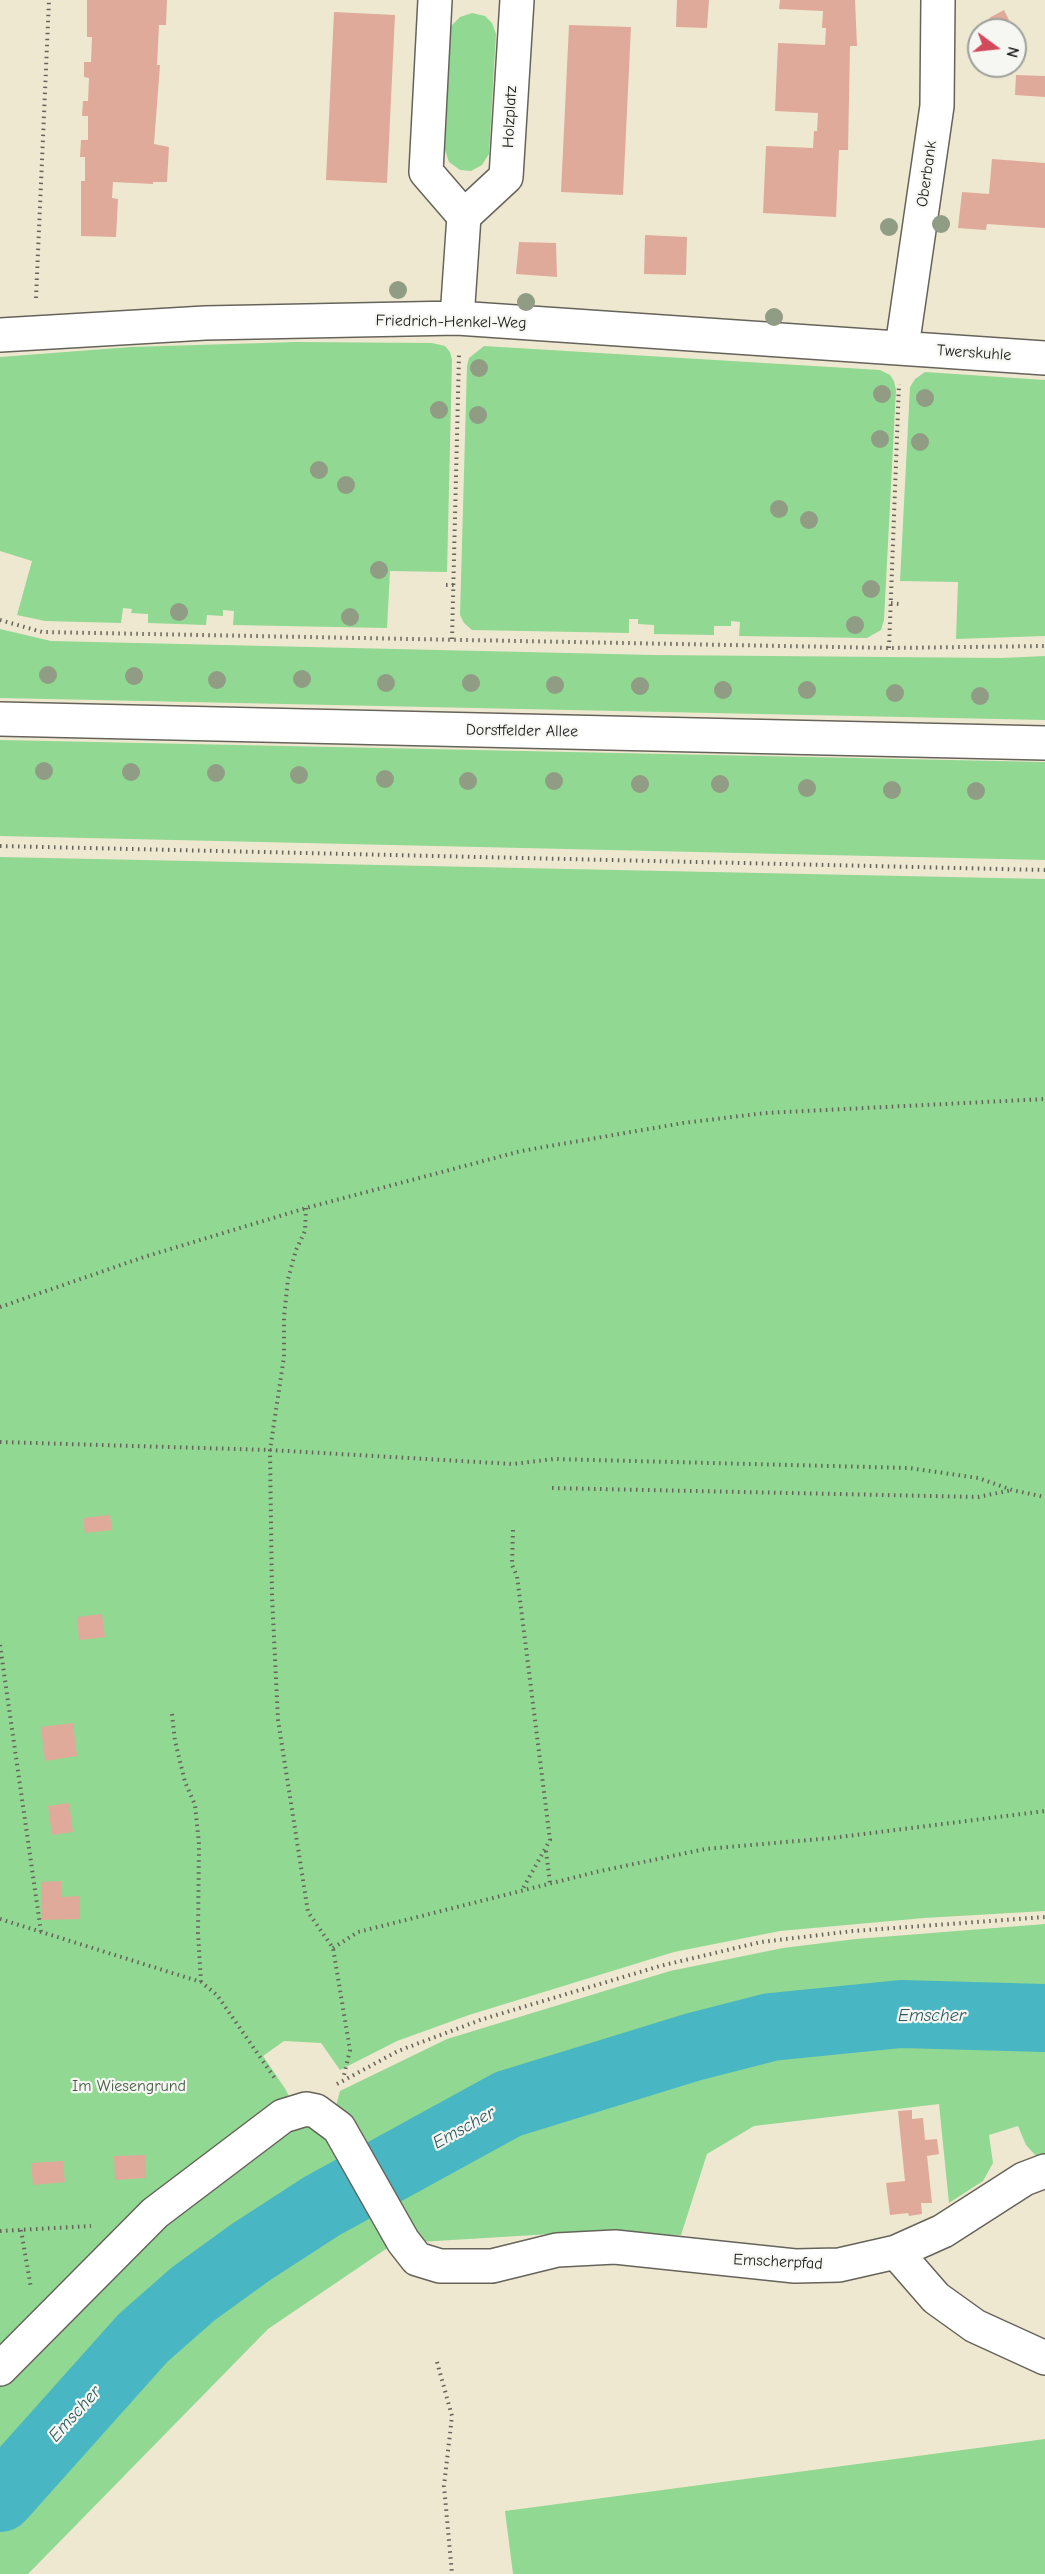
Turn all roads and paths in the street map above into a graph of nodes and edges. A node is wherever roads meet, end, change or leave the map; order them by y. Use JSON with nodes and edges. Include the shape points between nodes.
{"nodes":[{"id":1,"x":49,"y":0,"type":"edge"},
{"id":2,"x":435,"y":0,"type":"edge"},
{"id":3,"x":517,"y":0,"type":"edge"},
{"id":4,"x":938,"y":0,"type":"edge"},
{"id":5,"x":465,"y":216,"type":"junction"},
{"id":6,"x":457,"y":318,"type":"junction"},
{"id":7,"x":36,"y":332,"type":"junction"},
{"id":8,"x":0,"y":335,"type":"edge"},
{"id":9,"x":902,"y":347,"type":"junction"},
{"id":10,"x":1045,"y":358,"type":"edge"},
{"id":11,"x":446,"y":585,"type":"dead end"},
{"id":12,"x":454,"y":585,"type":"junction"},
{"id":13,"x":891,"y":603,"type":"junction"},
{"id":14,"x":899,"y":604,"type":"dead end"},
{"id":15,"x":0,"y":620,"type":"edge"},
{"id":16,"x":452,"y":639,"type":"junction"},
{"id":17,"x":1045,"y":646,"type":"edge"},
{"id":18,"x":889,"y":648,"type":"junction"},
{"id":19,"x":0,"y":719,"type":"edge"},
{"id":20,"x":1045,"y":743,"type":"edge"},
{"id":21,"x":0,"y":846,"type":"edge"},
{"id":22,"x":1045,"y":870,"type":"edge"},
{"id":23,"x":1045,"y":1099,"type":"edge"},
{"id":24,"x":306,"y":1208,"type":"junction"},
{"id":25,"x":0,"y":1307,"type":"edge"},
{"id":26,"x":0,"y":1443,"type":"edge"},
{"id":27,"x":270,"y":1450,"type":"junction"},
{"id":28,"x":552,"y":1488,"type":"dead end"},
{"id":29,"x":1012,"y":1490,"type":"junction"},
{"id":30,"x":1045,"y":1497,"type":"edge"},
{"id":31,"x":513,"y":1530,"type":"dead end"},
{"id":32,"x":0,"y":1646,"type":"edge"},
{"id":33,"x":172,"y":1714,"type":"dead end"},
{"id":34,"x":1045,"y":1811,"type":"edge"},
{"id":35,"x":546,"y":1851,"type":"junction"},
{"id":36,"x":550,"y":1883,"type":"junction"},
{"id":37,"x":522,"y":1891,"type":"junction"},
{"id":38,"x":1045,"y":1917,"type":"edge"},
{"id":39,"x":0,"y":1919,"type":"edge"},
{"id":40,"x":41,"y":1932,"type":"junction"},
{"id":41,"x":333,"y":1948,"type":"junction"},
{"id":42,"x":201,"y":1982,"type":"junction"},
{"id":43,"x":343,"y":2079,"type":"junction"},
{"id":44,"x":298,"y":2111,"type":"junction"},
{"id":45,"x":1045,"y":2171,"type":"edge"},
{"id":46,"x":146,"y":2223,"type":"junction"},
{"id":47,"x":21,"y":2230,"type":"junction"},
{"id":48,"x":0,"y":2232,"type":"edge"},
{"id":49,"x":896,"y":2252,"type":"junction"},
{"id":50,"x":38,"y":2330,"type":"junction"},
{"id":51,"x":1045,"y":2358,"type":"edge"},
{"id":52,"x":437,"y":2362,"type":"dead end"},
{"id":53,"x":0,"y":2369,"type":"edge"},
{"id":54,"x":452,"y":2574,"type":"edge"}],
"edges":[{"from":1,"to":7,"type":"path"},
{"from":2,"to":5,"type":"street","via":[[426,172]]},
{"from":3,"to":5,"type":"street","name":"Holzplatz","via":[[506,177]]},
{"from":4,"to":9,"type":"street","name":"Oberbank","via":[[937,106]]},
{"from":5,"to":6,"type":"street"},
{"from":6,"to":7,"type":"street","name":"Friedrich-Henkel-Weg","via":[[205,322]]},
{"from":6,"to":9,"type":"street","name":"Friedrich-Henkel-Weg"},
{"from":6,"to":12,"type":"path","via":[[460,364]]},
{"from":7,"to":8,"type":"street","name":"Friedrich-Henkel-Weg"},
{"from":9,"to":10,"type":"street","name":"Twerskuhle"},
{"from":9,"to":13,"type":"path"},
{"from":11,"to":12,"type":"path"},
{"from":12,"to":16,"type":"path"},
{"from":13,"to":14,"type":"path"},
{"from":13,"to":18,"type":"path"},
{"from":15,"to":16,"type":"path","via":[[42,632]]},
{"from":16,"to":18,"type":"path"},
{"from":17,"to":18,"type":"path"},
{"from":19,"to":20,"type":"street","name":"Dorstfelder Allee"},
{"from":21,"to":22,"type":"path"},
{"from":23,"to":24,"type":"path","via":[[765,1113],[683,1123],[521,1151]]},
{"from":24,"to":25,"type":"path","via":[[144,1257]]},
{"from":24,"to":27,"type":"path","via":[[305,1231],[288,1279],[284,1357]]},
{"from":26,"to":27,"type":"path"},
{"from":27,"to":29,"type":"path","via":[[513,1464],[554,1459],[909,1468],[978,1478]]},
{"from":27,"to":41,"type":"path","via":[[278,1720],[308,1912]]},
{"from":28,"to":29,"type":"path","via":[[978,1497]]},
{"from":29,"to":30,"type":"path"},
{"from":31,"to":35,"type":"path","via":[[512,1565],[517,1576],[550,1840]]},
{"from":32,"to":40,"type":"path"},
{"from":33,"to":42,"type":"path","via":[[185,1782],[195,1805]]},
{"from":34,"to":36,"type":"path","via":[[832,1838],[705,1848]]},
{"from":35,"to":36,"type":"path"},
{"from":35,"to":37,"type":"path"},
{"from":36,"to":37,"type":"path"},
{"from":37,"to":41,"type":"path","via":[[358,1932]]},
{"from":38,"to":43,"type":"path","via":[[761,1942],[660,1966],[483,2019],[398,2051]]},
{"from":39,"to":40,"type":"path"},
{"from":40,"to":42,"type":"path"},
{"from":41,"to":43,"type":"path","via":[[350,2050]]},
{"from":42,"to":44,"type":"path","via":[[218,1995]]},
{"from":43,"to":44,"type":"path"},
{"from":44,"to":46,"type":"street","via":[[283,2116]]},
{"from":44,"to":49,"type":"street","name":"Emscherpfad","via":[[316,2111],[339,2128],[403,2241],[417,2259],[440,2266],[492,2266],[557,2250],[615,2247],[795,2266],[839,2265]]},
{"from":45,"to":49,"type":"street","name":"Emscherpfad","via":[[1024,2179],[943,2230]]},
{"from":46,"to":47,"type":"path"},
{"from":46,"to":50,"type":"street"},
{"from":47,"to":48,"type":"path"},
{"from":47,"to":50,"type":"path"},
{"from":49,"to":51,"type":"street","via":[[936,2298],[975,2326]]},
{"from":50,"to":53,"type":"street"},
{"from":52,"to":54,"type":"path","via":[[452,2416],[444,2486]]}]}
